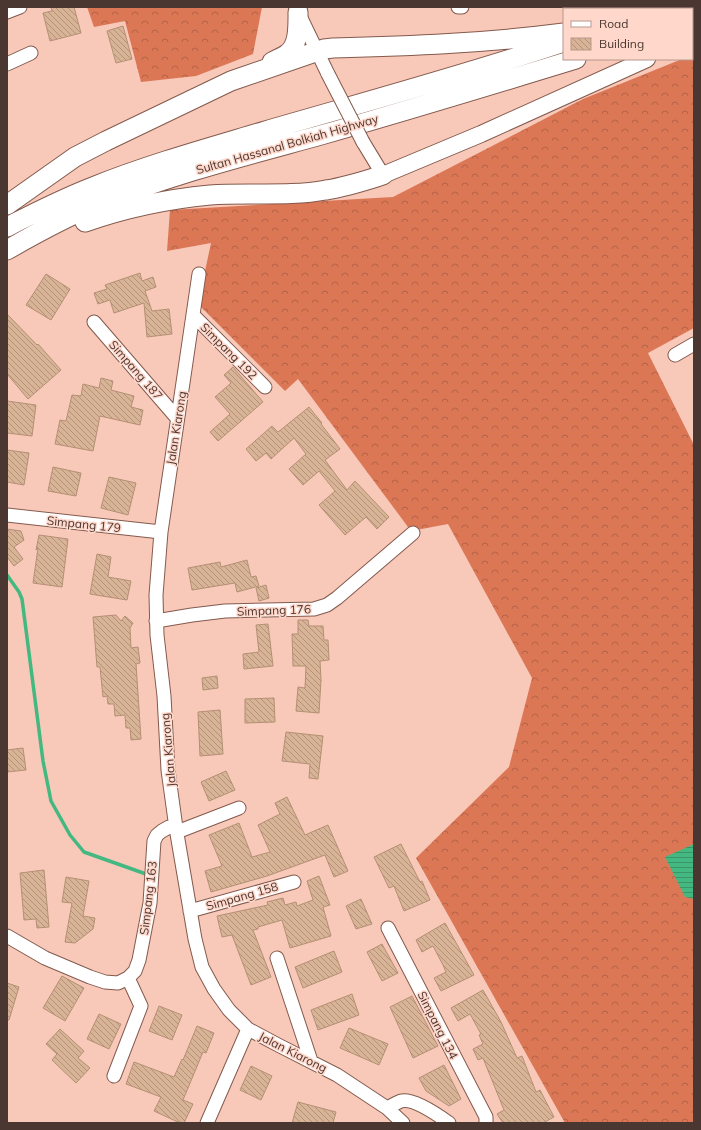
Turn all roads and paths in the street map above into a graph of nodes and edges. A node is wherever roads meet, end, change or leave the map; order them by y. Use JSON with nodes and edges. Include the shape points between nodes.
{"nodes":[{"id":1,"x":20,"y":7,"type":"edge"},
{"id":2,"x":458,"y":7,"type":"edge"},
{"id":3,"x":462,"y":7,"type":"edge"},
{"id":4,"x":297,"y":8,"type":"edge"},
{"id":5,"x":7,"y":12,"type":"edge"},
{"id":6,"x":563,"y":32,"type":"edge"},
{"id":7,"x":563,"y":42,"type":"edge"},
{"id":8,"x":316,"y":52,"type":"junction"},
{"id":9,"x":31,"y":53,"type":"dead end"},
{"id":10,"x":573,"y":60,"type":"edge"},
{"id":11,"x":645,"y":60,"type":"edge"},
{"id":12,"x":7,"y":64,"type":"edge"},
{"id":13,"x":231,"y":81,"type":"junction"},
{"id":14,"x":382,"y":175,"type":"junction"},
{"id":15,"x":7,"y":205,"type":"edge"},
{"id":16,"x":7,"y":227,"type":"edge"},
{"id":17,"x":7,"y":250,"type":"edge"},
{"id":18,"x":7,"y":256,"type":"edge"},
{"id":19,"x":200,"y":274,"type":"dead end"},
{"id":20,"x":193,"y":315,"type":"junction"},
{"id":21,"x":94,"y":322,"type":"dead end"},
{"id":22,"x":694,"y":344,"type":"edge"},
{"id":23,"x":675,"y":355,"type":"dead end"},
{"id":24,"x":265,"y":387,"type":"dead end"},
{"id":25,"x":177,"y":418,"type":"junction"},
{"id":26,"x":7,"y":515,"type":"edge"},
{"id":27,"x":161,"y":532,"type":"junction"},
{"id":28,"x":413,"y":533,"type":"dead end"},
{"id":29,"x":156,"y":621,"type":"junction"},
{"id":30,"x":239,"y":808,"type":"dead end"},
{"id":31,"x":176,"y":828,"type":"junction"},
{"id":32,"x":294,"y":882,"type":"dead end"},
{"id":33,"x":190,"y":911,"type":"junction"},
{"id":34,"x":388,"y":928,"type":"dead end"},
{"id":35,"x":7,"y":936,"type":"edge"},
{"id":36,"x":277,"y":958,"type":"dead end"},
{"id":37,"x":128,"y":978,"type":"junction"},
{"id":38,"x":248,"y":1029,"type":"junction"},
{"id":39,"x":311,"y":1061,"type":"junction"},
{"id":40,"x":114,"y":1076,"type":"dead end"},
{"id":41,"x":387,"y":1108,"type":"junction"},
{"id":42,"x":207,"y":1123,"type":"edge"},
{"id":43,"x":403,"y":1123,"type":"edge"},
{"id":44,"x":449,"y":1123,"type":"edge"},
{"id":45,"x":486,"y":1123,"type":"edge"}],
"edges":[{"from":1,"to":5,"type":"street"},
{"from":2,"to":3,"type":"street"},
{"from":4,"to":8,"type":"street"},
{"from":4,"to":13,"type":"highway","via":[[297,36],[291,50],[286,55]]},
{"from":6,"to":8,"type":"highway","via":[[459,43],[333,48]]},
{"from":7,"to":16,"type":"highway","name":"Sultan Hassanal Bolkiah Highway","via":[[137,170],[80,192]]},
{"from":8,"to":13,"type":"highway"},
{"from":8,"to":14,"type":"street","bridge":true},
{"from":9,"to":12,"type":"street"},
{"from":10,"to":17,"type":"highway","name":"Sultan Hassanal Bolkiah Highway","via":[[141,188],[95,205]]},
{"from":11,"to":14,"type":"main road","via":[[481,134]]},
{"from":13,"to":15,"type":"highway","via":[[76,157]]},
{"from":14,"to":18,"type":"highway","via":[[326,190],[211,195],[166,201],[111,213]]},
{"from":19,"to":20,"type":"street","name":"Jalan Kiarong"},
{"from":20,"to":24,"type":"street","name":"Simpang 192"},
{"from":20,"to":25,"type":"street","name":"Jalan Kiarong"},
{"from":21,"to":25,"type":"street","name":"Simpang 187"},
{"from":22,"to":23,"type":"street"},
{"from":25,"to":27,"type":"street","name":"Jalan Kiarong"},
{"from":26,"to":27,"type":"street","name":"Simpang 179"},
{"from":27,"to":29,"type":"street","name":"Jalan Kiarong"},
{"from":28,"to":29,"type":"street","name":"Simpang 176","via":[[327,605],[314,609],[225,611]]},
{"from":29,"to":31,"type":"street","name":"Jalan Kiarong","via":[[168,770]]},
{"from":30,"to":31,"type":"street","name":"Simpang 163","via":[[182,830]]},
{"from":31,"to":33,"type":"street","name":"Jalan Kiarong"},
{"from":31,"to":37,"type":"street","name":"Simpang 163","via":[[162,831],[154,841],[150,903],[139,960],[135,971]]},
{"from":32,"to":33,"type":"street","name":"Simpang 158"},
{"from":33,"to":38,"type":"street","name":"Jalan Kiarong","via":[[202,966],[229,1010]]},
{"from":34,"to":45,"type":"street","name":"Simpang 134","via":[[486,1117]]},
{"from":35,"to":37,"type":"street","via":[[45,958],[90,977],[118,983]]},
{"from":36,"to":39,"type":"street"},
{"from":37,"to":40,"type":"street","via":[[141,1006]]},
{"from":38,"to":39,"type":"street","name":"Jalan Kiarong"},
{"from":38,"to":42,"type":"street"},
{"from":39,"to":41,"type":"street","name":"Jalan Kiarong","via":[[338,1075]]},
{"from":41,"to":43,"type":"street","name":"Jalan Kiarong"},
{"from":41,"to":44,"type":"street","via":[[402,1101],[410,1101]]}]}
